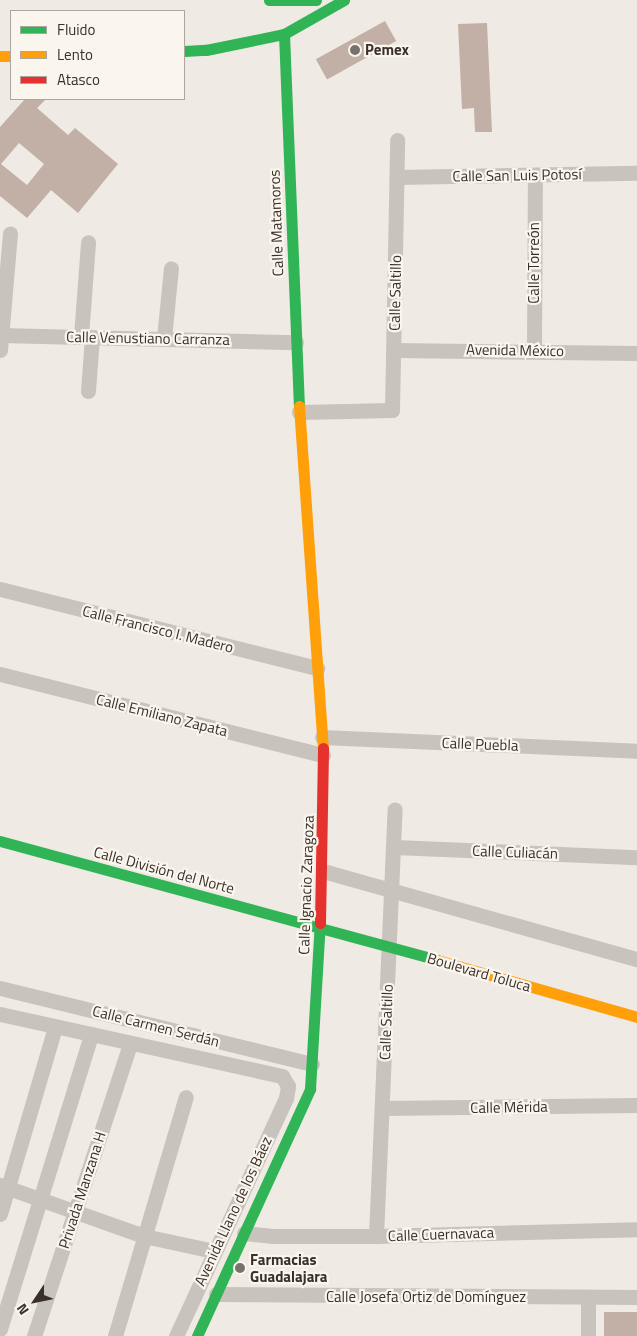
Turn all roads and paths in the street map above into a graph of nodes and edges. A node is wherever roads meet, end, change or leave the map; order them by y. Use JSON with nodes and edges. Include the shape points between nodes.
{"nodes":[{"id":1,"x":269,"y":0,"type":"edge"},
{"id":2,"x":316,"y":0,"type":"edge"},
{"id":3,"x":344,"y":0,"type":"edge"},
{"id":4,"x":284,"y":34,"type":"junction"},
{"id":5,"x":185,"y":51,"type":"edge"},
{"id":6,"x":397,"y":140,"type":"dead end"},
{"id":7,"x":637,"y":173,"type":"edge"},
{"id":8,"x":535,"y":175,"type":"junction"},
{"id":9,"x":396,"y":177,"type":"junction"},
{"id":10,"x":10,"y":233,"type":"dead end"},
{"id":11,"x":88,"y":242,"type":"dead end"},
{"id":12,"x":4,"y":260,"type":"edge"},
{"id":13,"x":171,"y":268,"type":"dead end"},
{"id":14,"x":0,"y":335,"type":"edge"},
{"id":15,"x":87,"y":336,"type":"junction"},
{"id":16,"x":164,"y":338,"type":"junction"},
{"id":17,"x":296,"y":342,"type":"junction"},
{"id":18,"x":0,"y":350,"type":"edge"},
{"id":19,"x":394,"y":350,"type":"junction"},
{"id":20,"x":534,"y":350,"type":"junction"},
{"id":21,"x":637,"y":353,"type":"edge"},
{"id":22,"x":88,"y":391,"type":"dead end"},
{"id":23,"x":299,"y":412,"type":"junction"},
{"id":24,"x":0,"y":589,"type":"edge"},
{"id":25,"x":317,"y":668,"type":"junction"},
{"id":26,"x":0,"y":674,"type":"edge"},
{"id":27,"x":322,"y":737,"type":"junction"},
{"id":28,"x":637,"y":751,"type":"edge"},
{"id":29,"x":324,"y":755,"type":"junction"},
{"id":30,"x":395,"y":809,"type":"dead end"},
{"id":31,"x":0,"y":841,"type":"edge"},
{"id":32,"x":394,"y":847,"type":"junction"},
{"id":33,"x":637,"y":857,"type":"edge"},
{"id":34,"x":323,"y":871,"type":"junction"},
{"id":35,"x":392,"y":890,"type":"junction"},
{"id":36,"x":320,"y":927,"type":"junction"},
{"id":37,"x":389,"y":946,"type":"junction"},
{"id":38,"x":637,"y":959,"type":"edge"},
{"id":39,"x":0,"y":988,"type":"edge"},
{"id":40,"x":0,"y":1014,"type":"edge"},
{"id":41,"x":637,"y":1017,"type":"edge"},
{"id":42,"x":55,"y":1027,"type":"junction"},
{"id":43,"x":91,"y":1035,"type":"junction"},
{"id":44,"x":130,"y":1044,"type":"junction"},
{"id":45,"x":312,"y":1064,"type":"junction"},
{"id":46,"x":288,"y":1086,"type":"joint"},
{"id":47,"x":186,"y":1097,"type":"dead end"},
{"id":48,"x":637,"y":1105,"type":"edge"},
{"id":49,"x":382,"y":1108,"type":"junction"},
{"id":50,"x":4,"y":1186,"type":"edge"},
{"id":51,"x":40,"y":1199,"type":"junction"},
{"id":52,"x":75,"y":1211,"type":"junction"},
{"id":53,"x":0,"y":1214,"type":"edge"},
{"id":54,"x":637,"y":1229,"type":"edge"},
{"id":55,"x":244,"y":1233,"type":"junction"},
{"id":56,"x":144,"y":1236,"type":"junction"},
{"id":57,"x":376,"y":1236,"type":"junction"},
{"id":58,"x":214,"y":1251,"type":"junction"},
{"id":59,"x":216,"y":1294,"type":"junction"},
{"id":60,"x":637,"y":1297,"type":"edge"},
{"id":61,"x":588,"y":1298,"type":"junction"},
{"id":62,"x":0,"y":1328,"type":"edge"},
{"id":63,"x":34,"y":1336,"type":"edge"},
{"id":64,"x":115,"y":1336,"type":"edge"},
{"id":65,"x":176,"y":1336,"type":"edge"},
{"id":66,"x":197,"y":1336,"type":"edge"},
{"id":67,"x":588,"y":1336,"type":"edge"}],
"edges":[{"from":1,"to":2,"type":"main road"},
{"from":3,"to":4,"type":"main road"},
{"from":4,"to":5,"type":"main road","via":[[206,50]]},
{"from":4,"to":17,"type":"main road","name":"Calle Matamoros"},
{"from":6,"to":9,"type":"street","name":"Calle Saltillo"},
{"from":7,"to":8,"type":"street","name":"Calle San Luis Potosí"},
{"from":8,"to":9,"type":"street","name":"Calle San Luis Potosí"},
{"from":8,"to":20,"type":"street","name":"Calle Torreón"},
{"from":9,"to":19,"type":"street","name":"Calle Saltillo"},
{"from":10,"to":12,"type":"street"},
{"from":11,"to":15,"type":"street"},
{"from":12,"to":14,"type":"street"},
{"from":13,"to":16,"type":"street"},
{"from":14,"to":15,"type":"street","name":"Calle Venustiano Carranza"},
{"from":14,"to":18,"type":"street"},
{"from":15,"to":16,"type":"street","name":"Calle Venustiano Carranza"},
{"from":15,"to":22,"type":"street"},
{"from":16,"to":17,"type":"street","name":"Calle Venustiano Carranza"},
{"from":17,"to":23,"type":"main road","name":"Calle Matamoros"},
{"from":19,"to":20,"type":"street","name":"Avenida México"},
{"from":19,"to":23,"type":"street","name":"Calle Saltillo","via":[[392,410]]},
{"from":20,"to":21,"type":"street","name":"Avenida México"},
{"from":23,"to":25,"type":"main road","name":"Calle Ignacio Zaragoza"},
{"from":24,"to":25,"type":"street","name":"Calle Francisco I. Madero"},
{"from":25,"to":27,"type":"main road","name":"Calle Ignacio Zaragoza"},
{"from":26,"to":29,"type":"street","name":"Calle Emiliano Zapata"},
{"from":27,"to":28,"type":"street","name":"Calle Puebla"},
{"from":27,"to":29,"type":"main road","name":"Calle Ignacio Zaragoza"},
{"from":29,"to":34,"type":"main road","name":"Calle Ignacio Zaragoza"},
{"from":30,"to":32,"type":"street","name":"Calle Saltillo"},
{"from":31,"to":36,"type":"main road","name":"Calle División del Norte"},
{"from":32,"to":33,"type":"street","name":"Calle Culiacán"},
{"from":32,"to":35,"type":"street","name":"Calle Saltillo"},
{"from":34,"to":35,"type":"street"},
{"from":34,"to":36,"type":"main road","name":"Calle Ignacio Zaragoza"},
{"from":35,"to":37,"type":"street","name":"Calle Saltillo"},
{"from":35,"to":38,"type":"street"},
{"from":36,"to":37,"type":"main road","name":"Boulevard Toluca"},
{"from":36,"to":45,"type":"main road","name":"Calle Ignacio Zaragoza"},
{"from":37,"to":41,"type":"main road","name":"Boulevard Toluca"},
{"from":37,"to":49,"type":"street","name":"Calle Saltillo"},
{"from":39,"to":45,"type":"street","name":"Calle Carmen Serdán"},
{"from":40,"to":42,"type":"street","name":"Calle Carmen Serdán"},
{"from":42,"to":43,"type":"street","name":"Calle Carmen Serdán"},
{"from":42,"to":50,"type":"street"},
{"from":43,"to":44,"type":"street","name":"Calle Carmen Serdán"},
{"from":43,"to":51,"type":"street"},
{"from":44,"to":46,"type":"street","name":"Calle Carmen Serdán","via":[[282,1076]]},
{"from":44,"to":52,"type":"street","name":"Privada Manzana H"},
{"from":45,"to":55,"type":"main road","name":"Calle Ignacio Zaragoza","via":[[310,1089]]},
{"from":46,"to":58,"type":"street","name":"Avenida Llano de los Báez","via":[[286,1098]]},
{"from":47,"to":56,"type":"street"},
{"from":48,"to":49,"type":"street","name":"Calle Mérida"},
{"from":49,"to":57,"type":"street","name":"Calle Saltillo"},
{"from":50,"to":51,"type":"street"},
{"from":50,"to":53,"type":"street"},
{"from":51,"to":52,"type":"street"},
{"from":51,"to":62,"type":"street"},
{"from":52,"to":56,"type":"street"},
{"from":52,"to":63,"type":"street","name":"Privada Manzana H"},
{"from":54,"to":57,"type":"street","name":"Calle Cuernavaca"},
{"from":55,"to":57,"type":"street","name":"Calle Cuernavaca"},
{"from":55,"to":59,"type":"main road","name":"Calle Ignacio Zaragoza"},
{"from":56,"to":58,"type":"street"},
{"from":56,"to":64,"type":"street"},
{"from":58,"to":65,"type":"street","name":"Avenida Llano de los Báez"},
{"from":59,"to":61,"type":"street","name":"Calle Josefa Ortiz de Domínguez"},
{"from":59,"to":66,"type":"main road","name":"Calle Ignacio Zaragoza"},
{"from":60,"to":61,"type":"street","name":"Calle Josefa Ortiz de Domínguez"},
{"from":61,"to":67,"type":"street"}]}
